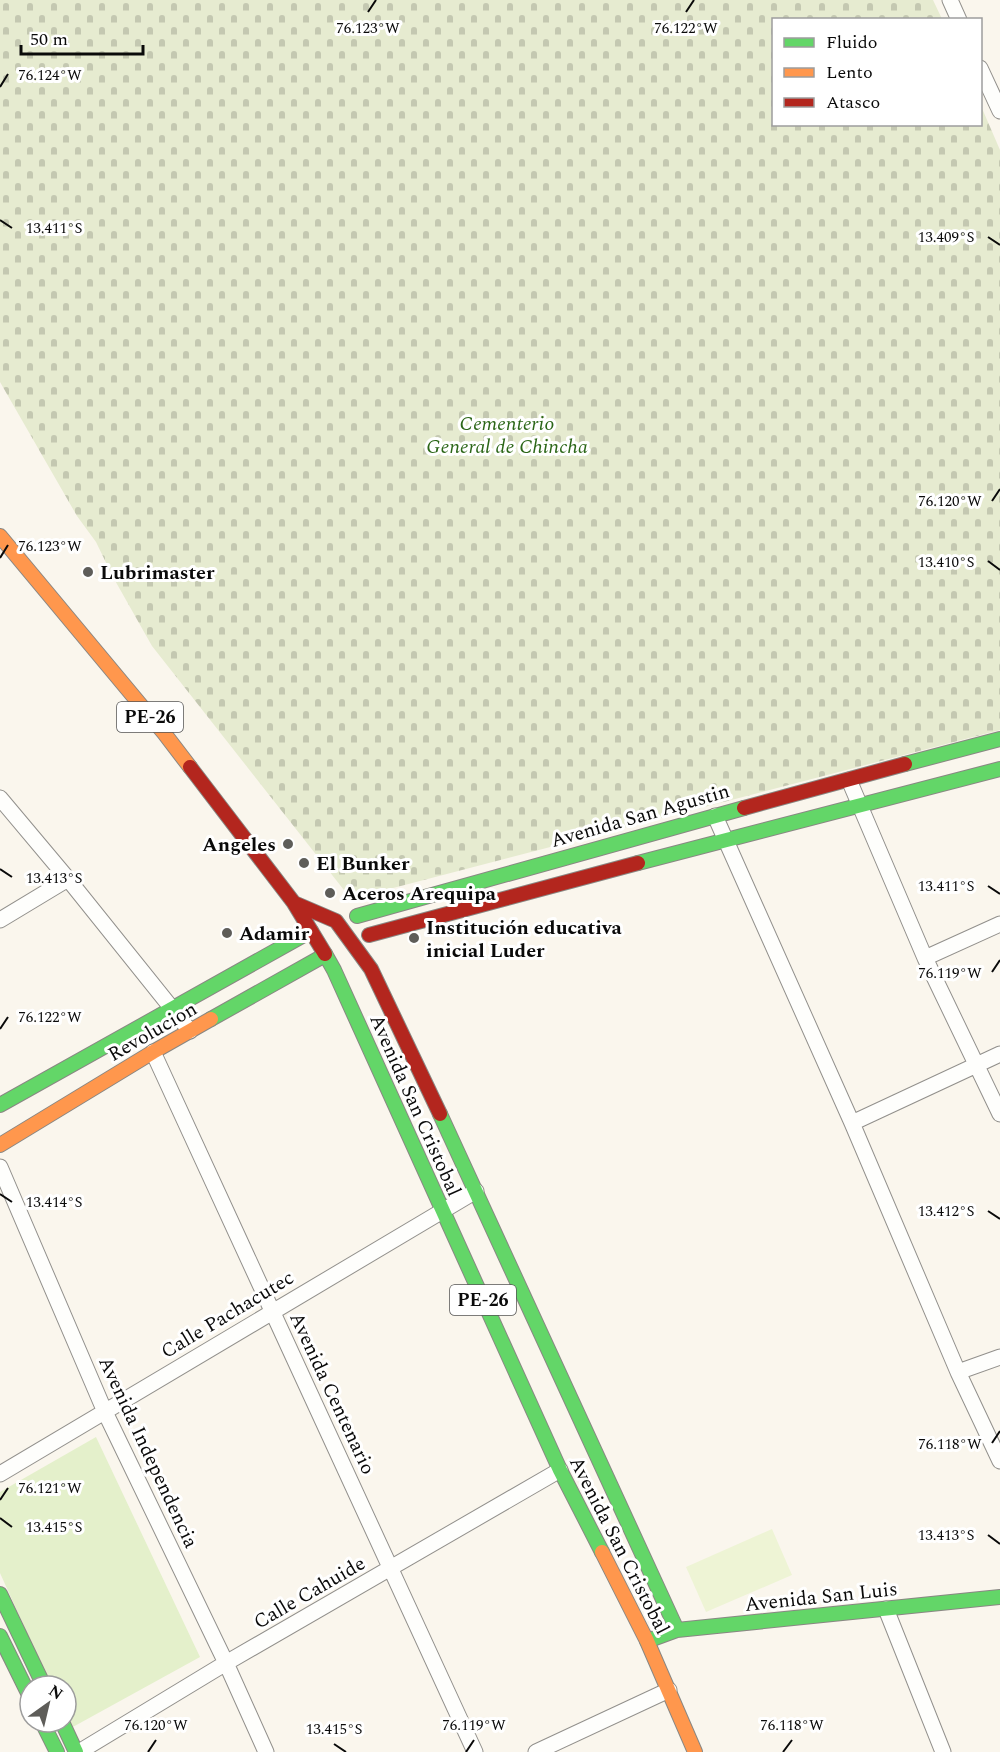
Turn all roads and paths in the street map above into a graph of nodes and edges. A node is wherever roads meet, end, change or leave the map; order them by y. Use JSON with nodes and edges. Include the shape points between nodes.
{"nodes":[{"id":1,"x":950,"y":0,"type":"edge"},
{"id":2,"x":958,"y":18,"type":"edge"},
{"id":3,"x":982,"y":70,"type":"edge"},
{"id":4,"x":1000,"y":111,"type":"edge"},
{"id":5,"x":0,"y":536,"type":"edge"},
{"id":6,"x":1000,"y":739,"type":"edge"},
{"id":7,"x":1000,"y":770,"type":"edge"},
{"id":8,"x":849,"y":780,"type":"junction"},
{"id":9,"x":0,"y":798,"type":"edge"},
{"id":10,"x":860,"y":805,"type":"junction"},
{"id":11,"x":715,"y":816,"type":"junction"},
{"id":12,"x":725,"y":839,"type":"junction"},
{"id":13,"x":68,"y":879,"type":"junction"},
{"id":14,"x":294,"y":903,"type":"junction"},
{"id":15,"x":357,"y":916,"type":"joint"},
{"id":16,"x":0,"y":920,"type":"edge"},
{"id":17,"x":336,"y":921,"type":"junction"},
{"id":18,"x":1000,"y":924,"type":"edge"},
{"id":19,"x":311,"y":931,"type":"junction"},
{"id":20,"x":369,"y":935,"type":"joint"},
{"id":21,"x":351,"y":941,"type":"junction"},
{"id":22,"x":325,"y":956,"type":"junction"},
{"id":23,"x":925,"y":958,"type":"junction"},
{"id":24,"x":173,"y":1008,"type":"junction"},
{"id":25,"x":190,"y":1031,"type":"junction"},
{"id":26,"x":153,"y":1052,"type":"junction"},
{"id":27,"x":1000,"y":1054,"type":"edge"},
{"id":28,"x":976,"y":1065,"type":"junction"},
{"id":29,"x":0,"y":1105,"type":"edge"},
{"id":30,"x":1000,"y":1114,"type":"edge"},
{"id":31,"x":852,"y":1123,"type":"junction"},
{"id":32,"x":0,"y":1145,"type":"edge"},
{"id":33,"x":0,"y":1167,"type":"edge"},
{"id":34,"x":476,"y":1191,"type":"junction"},
{"id":35,"x":442,"y":1211,"type":"junction"},
{"id":36,"x":273,"y":1312,"type":"junction"},
{"id":37,"x":1000,"y":1357,"type":"edge"},
{"id":38,"x":958,"y":1372,"type":"junction"},
{"id":39,"x":105,"y":1412,"type":"junction"},
{"id":40,"x":1000,"y":1461,"type":"edge"},
{"id":41,"x":560,"y":1470,"type":"junction"},
{"id":42,"x":0,"y":1474,"type":"edge"},
{"id":43,"x":390,"y":1569,"type":"junction"},
{"id":44,"x":0,"y":1594,"type":"edge"},
{"id":45,"x":1000,"y":1597,"type":"edge"},
{"id":46,"x":886,"y":1609,"type":"junction"},
{"id":47,"x":677,"y":1630,"type":"junction"},
{"id":48,"x":0,"y":1635,"type":"edge"},
{"id":49,"x":647,"y":1641,"type":"junction"},
{"id":50,"x":226,"y":1663,"type":"junction"},
{"id":51,"x":19,"y":1674,"type":"edge"},
{"id":52,"x":38,"y":1674,"type":"edge"},
{"id":53,"x":669,"y":1690,"type":"junction"},
{"id":54,"x":48,"y":1734,"type":"edge"},
{"id":55,"x":68,"y":1734,"type":"edge"},
{"id":56,"x":57,"y":1752,"type":"edge"},
{"id":57,"x":78,"y":1752,"type":"edge"},
{"id":58,"x":266,"y":1752,"type":"edge"},
{"id":59,"x":475,"y":1752,"type":"edge"},
{"id":60,"x":536,"y":1752,"type":"edge"},
{"id":61,"x":695,"y":1752,"type":"edge"},
{"id":62,"x":943,"y":1752,"type":"edge"}],
"edges":[{"from":1,"to":2,"type":"street"},
{"from":3,"to":4,"type":"street"},
{"from":5,"to":14,"type":"main road","name":"Avenida San Cristobal","number":"PE-26","via":[[164,732]]},
{"from":6,"to":8,"type":"main road","name":"Avenida San Agustin"},
{"from":7,"to":10,"type":"main road"},
{"from":8,"to":10,"type":"street"},
{"from":8,"to":11,"type":"main road","name":"Avenida San Agustin"},
{"from":9,"to":13,"type":"street"},
{"from":10,"to":12,"type":"main road"},
{"from":10,"to":23,"type":"street"},
{"from":11,"to":12,"type":"street"},
{"from":11,"to":15,"type":"main road","name":"Avenida San Agustin"},
{"from":12,"to":20,"type":"main road"},
{"from":12,"to":31,"type":"street"},
{"from":13,"to":16,"type":"street"},
{"from":13,"to":24,"type":"street"},
{"from":14,"to":17,"type":"main road"},
{"from":14,"to":19,"type":"main road","name":"Avenida San Cristobal","number":"PE-26"},
{"from":15,"to":17,"type":"street","name":"Avenida San Agustin"},
{"from":17,"to":19,"type":"street","name":"Avenida San Agustin"},
{"from":17,"to":21,"type":"main road"},
{"from":18,"to":23,"type":"street"},
{"from":19,"to":22,"type":"main road","name":"Avenida San Cristobal","number":"PE-26"},
{"from":19,"to":24,"type":"main road","name":"Revolucion"},
{"from":20,"to":21,"type":"street"},
{"from":21,"to":22,"type":"street"},
{"from":21,"to":34,"type":"main road","via":[[371,969]]},
{"from":22,"to":25,"type":"main road","name":"Revolucion"},
{"from":22,"to":35,"type":"main road","name":"Avenida San Cristobal","number":"PE-26"},
{"from":23,"to":28,"type":"street"},
{"from":24,"to":25,"type":"street"},
{"from":24,"to":29,"type":"main road","name":"Revolucion"},
{"from":25,"to":26,"type":"main road","name":"Revolucion"},
{"from":26,"to":32,"type":"main road","name":"Revolucion"},
{"from":26,"to":36,"type":"street","name":"Avenida Centenario"},
{"from":27,"to":28,"type":"street"},
{"from":28,"to":30,"type":"street"},
{"from":28,"to":31,"type":"street"},
{"from":31,"to":38,"type":"street"},
{"from":33,"to":39,"type":"street","name":"Avenida Independencia"},
{"from":34,"to":35,"type":"street","name":"Calle Pachacutec"},
{"from":34,"to":47,"type":"main road","via":[[566,1401]]},
{"from":35,"to":36,"type":"street","name":"Calle Pachacutec"},
{"from":35,"to":41,"type":"main road","name":"Avenida San Cristobal","number":"PE-26","via":[[540,1415]]},
{"from":36,"to":39,"type":"street","name":"Calle Pachacutec"},
{"from":36,"to":43,"type":"street","name":"Avenida Centenario"},
{"from":37,"to":38,"type":"street"},
{"from":38,"to":40,"type":"street"},
{"from":39,"to":42,"type":"street","name":"Calle Pachacutec"},
{"from":39,"to":50,"type":"street","name":"Avenida Independencia"},
{"from":41,"to":43,"type":"street","name":"Calle Cahuide"},
{"from":41,"to":49,"type":"main road","name":"Avenida San Cristobal","number":"PE-26"},
{"from":43,"to":50,"type":"street","name":"Calle Cahuide"},
{"from":43,"to":59,"type":"street","name":"Avenida Centenario"},
{"from":44,"to":52,"type":"main road"},
{"from":45,"to":46,"type":"main road","name":"Avenida San Luis"},
{"from":46,"to":47,"type":"main road","name":"Avenida San Luis"},
{"from":46,"to":62,"type":"street"},
{"from":47,"to":49,"type":"main road","name":"Avenida San Luis"},
{"from":48,"to":51,"type":"main road"},
{"from":49,"to":53,"type":"main road","name":"Avenida San Cristobal","number":"PE-26"},
{"from":50,"to":57,"type":"street","name":"Calle Cahuide"},
{"from":50,"to":58,"type":"street","name":"Avenida Independencia"},
{"from":53,"to":60,"type":"street"},
{"from":53,"to":61,"type":"main road","name":"Avenida San Cristobal","number":"PE-26"},
{"from":54,"to":56,"type":"main road"},
{"from":55,"to":57,"type":"main road"}]}
